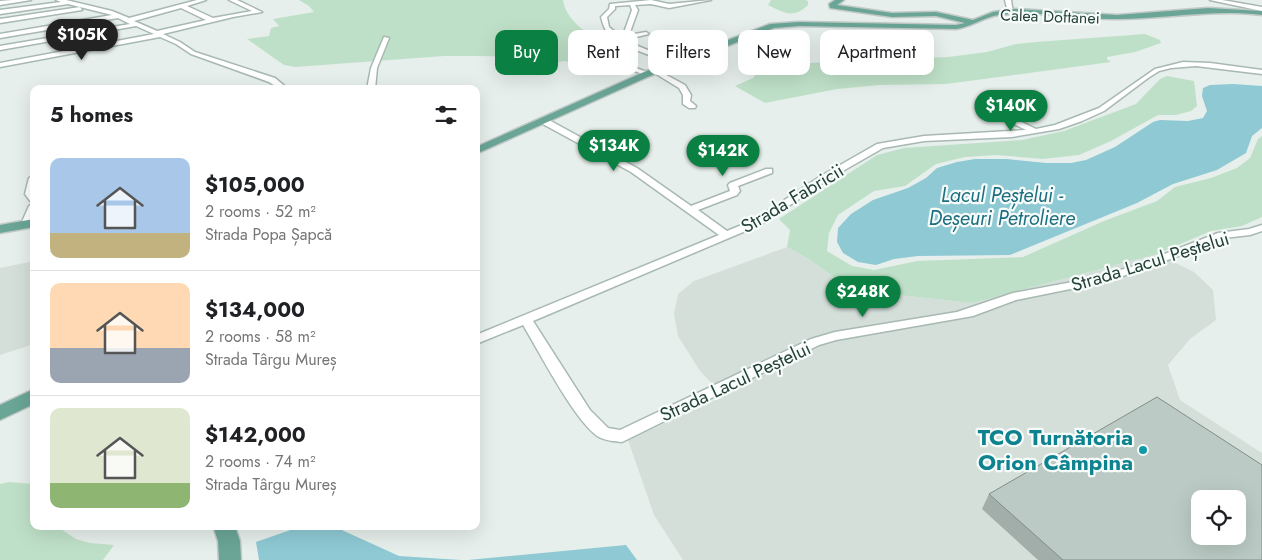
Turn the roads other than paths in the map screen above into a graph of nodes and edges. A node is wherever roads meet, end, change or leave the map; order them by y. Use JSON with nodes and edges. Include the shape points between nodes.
{"nodes":[{"id":1,"x":28,"y":0,"type":"edge"},
{"id":2,"x":58,"y":0,"type":"edge"},
{"id":3,"x":203,"y":0,"type":"edge"},
{"id":4,"x":232,"y":0,"type":"edge"},
{"id":5,"x":708,"y":0,"type":"edge"},
{"id":6,"x":840,"y":0,"type":"edge"},
{"id":7,"x":1008,"y":0,"type":"edge"},
{"id":8,"x":1213,"y":0,"type":"edge"},
{"id":9,"x":0,"y":3,"type":"edge"},
{"id":10,"x":66,"y":3,"type":"junction"},
{"id":11,"x":632,"y":4,"type":"junction"},
{"id":12,"x":182,"y":6,"type":"junction"},
{"id":13,"x":669,"y":6,"type":"junction"},
{"id":14,"x":87,"y":8,"type":"junction"},
{"id":15,"x":705,"y":9,"type":"dead end"},
{"id":16,"x":1262,"y":9,"type":"edge"},
{"id":17,"x":0,"y":12,"type":"edge"},
{"id":18,"x":1010,"y":12,"type":"junction"},
{"id":19,"x":1262,"y":13,"type":"edge"},
{"id":20,"x":119,"y":16,"type":"junction"},
{"id":21,"x":130,"y":20,"type":"junction"},
{"id":22,"x":212,"y":20,"type":"junction"},
{"id":23,"x":0,"y":21,"type":"edge"},
{"id":24,"x":974,"y":22,"type":"junction"},
{"id":25,"x":138,"y":24,"type":"junction"},
{"id":26,"x":612,"y":30,"type":"edge"},
{"id":27,"x":627,"y":30,"type":"edge"},
{"id":28,"x":159,"y":34,"type":"junction"},
{"id":29,"x":646,"y":34,"type":"dead end"},
{"id":30,"x":0,"y":36,"type":"edge"},
{"id":31,"x":638,"y":36,"type":"edge"},
{"id":32,"x":386,"y":38,"type":"dead end"},
{"id":33,"x":728,"y":43,"type":"edge"},
{"id":34,"x":0,"y":48,"type":"edge"},
{"id":35,"x":0,"y":65,"type":"edge"},
{"id":36,"x":1262,"y":72,"type":"edge"},
{"id":37,"x":648,"y":73,"type":"edge"},
{"id":38,"x":657,"y":75,"type":"edge"},
{"id":39,"x":280,"y":85,"type":"edge"},
{"id":40,"x":372,"y":85,"type":"edge"},
{"id":41,"x":692,"y":106,"type":"dead end"},
{"id":42,"x":999,"y":113,"type":"dead end"},
{"id":43,"x":544,"y":121,"type":"junction"},
{"id":44,"x":1034,"y":131,"type":"junction"},
{"id":45,"x":480,"y":149,"type":"edge"},
{"id":46,"x":769,"y":171,"type":"dead end"},
{"id":47,"x":690,"y":210,"type":"junction"},
{"id":48,"x":30,"y":224,"type":"edge"},
{"id":49,"x":1262,"y":228,"type":"edge"},
{"id":50,"x":0,"y":229,"type":"edge"},
{"id":51,"x":726,"y":235,"type":"junction"},
{"id":52,"x":526,"y":319,"type":"junction"},
{"id":53,"x":480,"y":338,"type":"edge"},
{"id":54,"x":30,"y":398,"type":"edge"},
{"id":55,"x":0,"y":413,"type":"edge"},
{"id":56,"x":225,"y":530,"type":"edge"},
{"id":57,"x":230,"y":560,"type":"edge"}],
"edges":[{"from":1,"to":9,"type":"street"},
{"from":2,"to":10,"type":"street"},
{"from":3,"to":12,"type":"street"},
{"from":4,"to":22,"type":"street","via":[[258,12]]},
{"from":5,"to":13,"type":"street"},
{"from":6,"to":24,"type":"main road","via":[[833,6],[892,15],[936,14]]},
{"from":7,"to":18,"type":"street"},
{"from":8,"to":16,"type":"street"},
{"from":10,"to":14,"type":"street"},
{"from":10,"to":17,"type":"street"},
{"from":11,"to":13,"type":"street","via":[[652,2]]},
{"from":11,"to":26,"type":"street","via":[[612,5],[612,10],[604,17],[606,25]]},
{"from":11,"to":27,"type":"street","via":[[635,10]]},
{"from":12,"to":21,"type":"street"},
{"from":12,"to":22,"type":"street"},
{"from":13,"to":15,"type":"street","via":[[692,5]]},
{"from":14,"to":20,"type":"street"},
{"from":14,"to":23,"type":"street"},
{"from":18,"to":19,"type":"main road","name":"Calea Doftanei","via":[[1115,18],[1233,10]]},
{"from":18,"to":24,"type":"main road","name":"Calea Doftanei"},
{"from":20,"to":21,"type":"street"},
{"from":20,"to":30,"type":"street"},
{"from":21,"to":25,"type":"street"},
{"from":22,"to":28,"type":"street"},
{"from":24,"to":33,"type":"main road","name":"Calea Doftanei","via":[[951,28],[784,24]]},
{"from":25,"to":28,"type":"street"},
{"from":25,"to":34,"type":"street"},
{"from":28,"to":35,"type":"street"},
{"from":28,"to":39,"type":"street","via":[[193,53]]},
{"from":29,"to":31,"type":"street"},
{"from":32,"to":40,"type":"street","via":[[374,68]]},
{"from":36,"to":44,"type":"street","name":"Strada Fabricii","via":[[1208,64],[1168,67],[1138,82],[1100,109],[1072,122]]},
{"from":37,"to":43,"type":"main road","name":"Calea Doftanei"},
{"from":38,"to":41,"type":"street","via":[[682,87],[687,95],[686,102]]},
{"from":42,"to":44,"type":"street"},
{"from":43,"to":45,"type":"main road","name":"Calea Doftanei"},
{"from":43,"to":47,"type":"street","via":[[634,170]]},
{"from":44,"to":51,"type":"street","name":"Strada Fabricii","via":[[958,136],[878,147],[799,193],[758,222]]},
{"from":46,"to":47,"type":"street","via":[[733,184],[734,193]]},
{"from":47,"to":51,"type":"street"},
{"from":48,"to":50,"type":"main road"},
{"from":49,"to":52,"type":"street","name":"Strada Lacul Peștelui","via":[[1222,236],[1096,281],[1013,297],[957,316],[815,342],[622,436],[611,436],[595,425]]},
{"from":51,"to":52,"type":"street","name":"Strada Fabricii"},
{"from":52,"to":53,"type":"street","name":"Strada Fabricii"},
{"from":54,"to":55,"type":"main road"},
{"from":56,"to":57,"type":"main road"}]}
